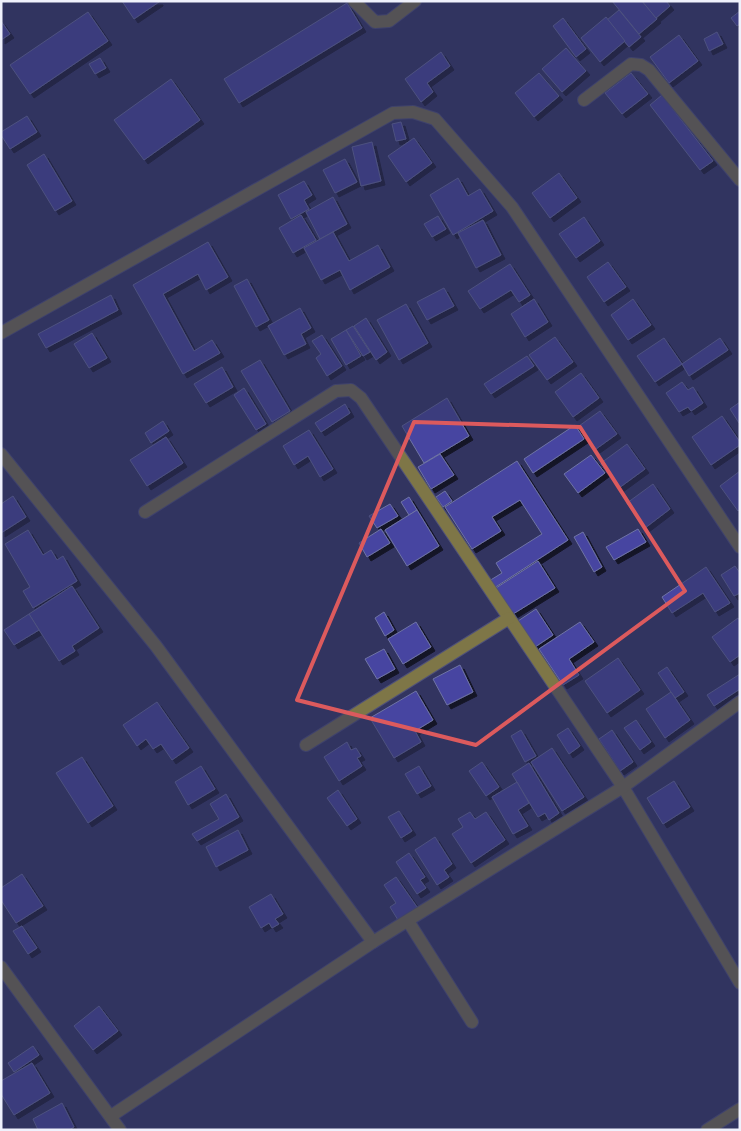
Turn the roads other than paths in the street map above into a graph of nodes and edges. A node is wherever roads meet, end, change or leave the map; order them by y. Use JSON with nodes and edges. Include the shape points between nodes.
{"nodes":[{"id":1,"x":354,"y":1,"type":"edge"},
{"id":2,"x":415,"y":1,"type":"edge"},
{"id":3,"x":584,"y":100,"type":"dead end"},
{"id":4,"x":740,"y":180,"type":"edge"},
{"id":5,"x":1,"y":333,"type":"edge"},
{"id":6,"x":1,"y":454,"type":"edge"},
{"id":7,"x":145,"y":512,"type":"dead end"},
{"id":8,"x":740,"y":547,"type":"edge"},
{"id":9,"x":509,"y":618,"type":"junction"},
{"id":10,"x":740,"y":702,"type":"edge"},
{"id":11,"x":306,"y":745,"type":"dead end"},
{"id":12,"x":623,"y":787,"type":"junction"},
{"id":13,"x":408,"y":921,"type":"junction"},
{"id":14,"x":373,"y":942,"type":"junction"},
{"id":15,"x":1,"y":967,"type":"edge"},
{"id":16,"x":740,"y":983,"type":"edge"},
{"id":17,"x":472,"y":1022,"type":"dead end"},
{"id":18,"x":740,"y":1109,"type":"edge"},
{"id":19,"x":112,"y":1116,"type":"junction"},
{"id":20,"x":120,"y":1130,"type":"edge"},
{"id":21,"x":707,"y":1130,"type":"edge"}],
"edges":[{"from":1,"to":2,"type":"street","via":[[375,22],[389,21]]},
{"from":3,"to":4,"type":"street","via":[[631,64],[641,65],[650,70]]},
{"from":5,"to":8,"type":"street","via":[[393,113],[413,112],[434,119],[512,207]]},
{"from":6,"to":14,"type":"street","via":[[156,646]]},
{"from":7,"to":9,"type":"street","via":[[336,391],[351,390],[361,398]]},
{"from":9,"to":11,"type":"street"},
{"from":9,"to":12,"type":"street"},
{"from":10,"to":12,"type":"street"},
{"from":12,"to":13,"type":"street"},
{"from":12,"to":16,"type":"street"},
{"from":13,"to":14,"type":"street"},
{"from":13,"to":17,"type":"street"},
{"from":14,"to":19,"type":"street"},
{"from":15,"to":19,"type":"street"},
{"from":18,"to":21,"type":"street"},
{"from":19,"to":20,"type":"street"}]}
